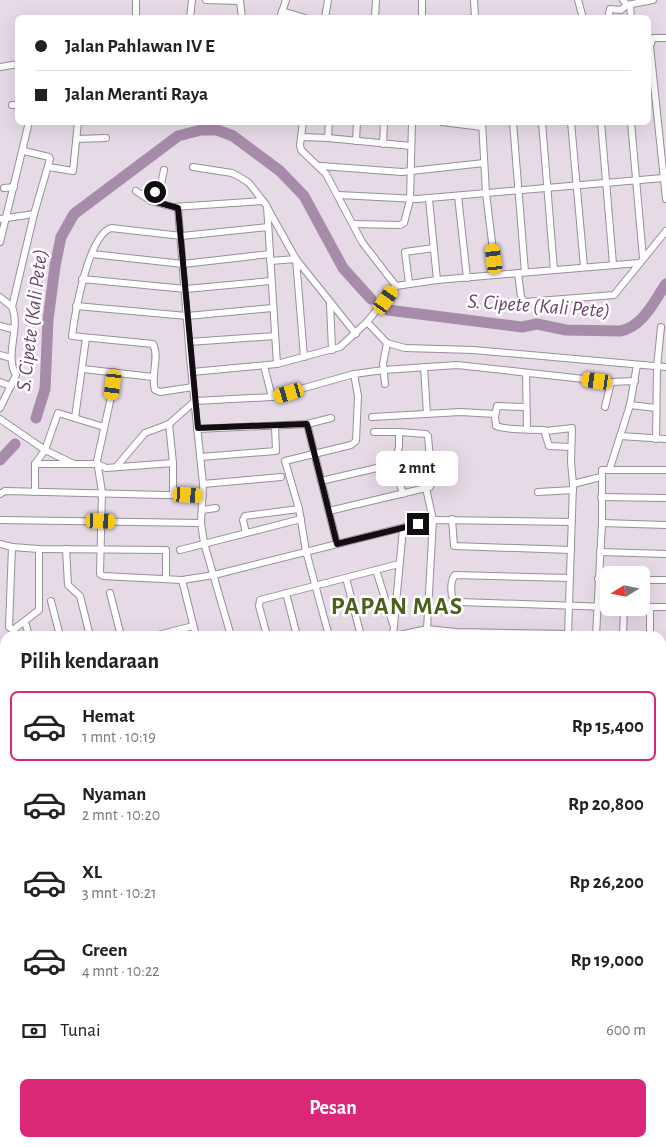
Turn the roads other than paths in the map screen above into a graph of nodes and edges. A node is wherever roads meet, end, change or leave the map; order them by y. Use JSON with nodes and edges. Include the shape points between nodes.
{"nodes":[{"id":1,"x":136,"y":0,"type":"edge"},
{"id":2,"x":192,"y":0,"type":"edge"},
{"id":3,"x":206,"y":0,"type":"edge"},
{"id":4,"x":286,"y":0,"type":"edge"},
{"id":5,"x":328,"y":0,"type":"edge"},
{"id":6,"x":376,"y":0,"type":"edge"},
{"id":7,"x":422,"y":0,"type":"edge"},
{"id":8,"x":474,"y":0,"type":"edge"},
{"id":9,"x":578,"y":0,"type":"edge"},
{"id":10,"x":653,"y":0,"type":"edge"},
{"id":11,"x":627,"y":3,"type":"edge"},
{"id":12,"x":281,"y":14,"type":"edge"},
{"id":13,"x":136,"y":15,"type":"edge"},
{"id":14,"x":190,"y":15,"type":"edge"},
{"id":15,"x":242,"y":15,"type":"edge"},
{"id":16,"x":326,"y":15,"type":"edge"},
{"id":17,"x":375,"y":15,"type":"edge"},
{"id":18,"x":422,"y":15,"type":"edge"},
{"id":19,"x":475,"y":15,"type":"edge"},
{"id":20,"x":582,"y":15,"type":"edge"},
{"id":21,"x":609,"y":15,"type":"edge"},
{"id":22,"x":666,"y":38,"type":"edge"},
{"id":23,"x":15,"y":64,"type":"edge"},
{"id":24,"x":0,"y":67,"type":"edge"},
{"id":25,"x":651,"y":87,"type":"edge"},
{"id":26,"x":28,"y":125,"type":"edge"},
{"id":27,"x":78,"y":125,"type":"edge"},
{"id":28,"x":303,"y":125,"type":"edge"},
{"id":29,"x":329,"y":125,"type":"edge"},
{"id":30,"x":357,"y":125,"type":"edge"},
{"id":31,"x":384,"y":125,"type":"edge"},
{"id":32,"x":412,"y":125,"type":"edge"},
{"id":33,"x":482,"y":125,"type":"edge"},
{"id":34,"x":513,"y":125,"type":"edge"},
{"id":35,"x":542,"y":125,"type":"edge"},
{"id":36,"x":572,"y":125,"type":"edge"},
{"id":37,"x":602,"y":125,"type":"edge"},
{"id":38,"x":631,"y":125,"type":"edge"},
{"id":39,"x":302,"y":137,"type":"junction"},
{"id":40,"x":106,"y":138,"type":"dead end"},
{"id":41,"x":328,"y":138,"type":"junction"},
{"id":42,"x":77,"y":139,"type":"junction"},
{"id":43,"x":356,"y":140,"type":"junction"},
{"id":44,"x":383,"y":144,"type":"junction"},
{"id":45,"x":411,"y":146,"type":"junction"},
{"id":46,"x":663,"y":149,"type":"edge"},
{"id":47,"x":24,"y":151,"type":"junction"},
{"id":48,"x":484,"y":163,"type":"junction"},
{"id":49,"x":320,"y":166,"type":"junction"},
{"id":50,"x":49,"y":167,"type":"junction"},
{"id":51,"x":193,"y":167,"type":"dead end"},
{"id":52,"x":164,"y":170,"type":"dead end"},
{"id":53,"x":409,"y":171,"type":"junction"},
{"id":54,"x":663,"y":178,"type":"junction"},
{"id":55,"x":635,"y":180,"type":"junction"},
{"id":56,"x":606,"y":183,"type":"junction"},
{"id":57,"x":576,"y":185,"type":"junction"},
{"id":58,"x":14,"y":187,"type":"junction"},
{"id":59,"x":4,"y":188,"type":"dead end"},
{"id":60,"x":548,"y":188,"type":"junction"},
{"id":61,"x":136,"y":191,"type":"dead end"},
{"id":62,"x":518,"y":191,"type":"junction"},
{"id":63,"x":486,"y":193,"type":"junction"},
{"id":64,"x":339,"y":195,"type":"junction"},
{"id":65,"x":458,"y":196,"type":"junction"},
{"id":66,"x":429,"y":199,"type":"junction"},
{"id":67,"x":410,"y":200,"type":"junction"},
{"id":68,"x":666,"y":200,"type":"edge"},
{"id":69,"x":152,"y":201,"type":"junction"},
{"id":70,"x":265,"y":203,"type":"junction"},
{"id":71,"x":178,"y":208,"type":"junction"},
{"id":72,"x":34,"y":214,"type":"junction"},
{"id":73,"x":3,"y":218,"type":"edge"},
{"id":74,"x":353,"y":224,"type":"junction"},
{"id":75,"x":268,"y":228,"type":"junction"},
{"id":76,"x":666,"y":231,"type":"edge"},
{"id":77,"x":182,"y":236,"type":"junction"},
{"id":78,"x":0,"y":242,"type":"edge"},
{"id":79,"x":434,"y":248,"type":"junction"},
{"id":80,"x":92,"y":254,"type":"junction"},
{"id":81,"x":270,"y":254,"type":"junction"},
{"id":82,"x":296,"y":259,"type":"junction"},
{"id":83,"x":641,"y":260,"type":"junction"},
{"id":84,"x":270,"y":261,"type":"junction"},
{"id":85,"x":183,"y":264,"type":"junction"},
{"id":86,"x":613,"y":264,"type":"junction"},
{"id":87,"x":584,"y":267,"type":"junction"},
{"id":88,"x":554,"y":270,"type":"junction"},
{"id":89,"x":521,"y":273,"type":"junction"},
{"id":90,"x":496,"y":275,"type":"junction"},
{"id":91,"x":467,"y":278,"type":"junction"},
{"id":92,"x":82,"y":279,"type":"junction"},
{"id":93,"x":271,"y":280,"type":"junction"},
{"id":94,"x":438,"y":280,"type":"junction"},
{"id":95,"x":409,"y":284,"type":"junction"},
{"id":96,"x":396,"y":286,"type":"junction"},
{"id":97,"x":186,"y":289,"type":"junction"},
{"id":98,"x":0,"y":297,"type":"edge"},
{"id":99,"x":330,"y":302,"type":"junction"},
{"id":100,"x":76,"y":306,"type":"junction"},
{"id":101,"x":12,"y":307,"type":"junction"},
{"id":102,"x":272,"y":308,"type":"junction"},
{"id":103,"x":187,"y":316,"type":"junction"},
{"id":104,"x":367,"y":322,"type":"junction"},
{"id":105,"x":0,"y":326,"type":"edge"},
{"id":106,"x":661,"y":327,"type":"dead end"},
{"id":107,"x":14,"y":329,"type":"junction"},
{"id":108,"x":356,"y":334,"type":"junction"},
{"id":109,"x":275,"y":336,"type":"junction"},
{"id":110,"x":86,"y":338,"type":"junction"},
{"id":111,"x":188,"y":342,"type":"junction"},
{"id":112,"x":387,"y":343,"type":"junction"},
{"id":113,"x":332,"y":350,"type":"junction"},
{"id":114,"x":0,"y":355,"type":"edge"},
{"id":115,"x":304,"y":357,"type":"junction"},
{"id":116,"x":12,"y":358,"type":"junction"},
{"id":117,"x":277,"y":364,"type":"junction"},
{"id":118,"x":637,"y":365,"type":"junction"},
{"id":119,"x":264,"y":366,"type":"junction"},
{"id":120,"x":424,"y":367,"type":"junction"},
{"id":121,"x":657,"y":367,"type":"junction"},
{"id":122,"x":666,"y":367,"type":"edge"},
{"id":123,"x":83,"y":369,"type":"junction"},
{"id":124,"x":384,"y":370,"type":"junction"},
{"id":125,"x":114,"y":372,"type":"junction"},
{"id":126,"x":192,"y":372,"type":"junction"},
{"id":127,"x":526,"y":373,"type":"junction"},
{"id":128,"x":354,"y":374,"type":"junction"},
{"id":129,"x":153,"y":378,"type":"junction"},
{"id":130,"x":635,"y":381,"type":"junction"},
{"id":131,"x":0,"y":382,"type":"edge"},
{"id":132,"x":611,"y":382,"type":"junction"},
{"id":133,"x":385,"y":384,"type":"dead end"},
{"id":134,"x":11,"y":386,"type":"junction"},
{"id":135,"x":193,"y":387,"type":"junction"},
{"id":136,"x":272,"y":397,"type":"junction"},
{"id":137,"x":195,"y":401,"type":"junction"},
{"id":138,"x":630,"y":405,"type":"junction"},
{"id":139,"x":526,"y":407,"type":"junction"},
{"id":140,"x":605,"y":407,"type":"dead end"},
{"id":141,"x":0,"y":408,"type":"edge"},
{"id":142,"x":656,"y":408,"type":"junction"},
{"id":143,"x":427,"y":414,"type":"junction"},
{"id":144,"x":495,"y":414,"type":"junction"},
{"id":145,"x":372,"y":417,"type":"dead end"},
{"id":146,"x":75,"y":418,"type":"junction"},
{"id":147,"x":331,"y":418,"type":"dead end"},
{"id":148,"x":0,"y":419,"type":"edge"},
{"id":149,"x":169,"y":424,"type":"junction"},
{"id":150,"x":307,"y":424,"type":"junction"},
{"id":151,"x":274,"y":426,"type":"junction"},
{"id":152,"x":104,"y":428,"type":"junction"},
{"id":153,"x":198,"y":428,"type":"junction"},
{"id":154,"x":527,"y":428,"type":"junction"},
{"id":155,"x":546,"y":430,"type":"junction"},
{"id":156,"x":374,"y":432,"type":"dead end"},
{"id":157,"x":399,"y":432,"type":"junction"},
{"id":158,"x":620,"y":436,"type":"junction"},
{"id":159,"x":656,"y":439,"type":"junction"},
{"id":160,"x":666,"y":439,"type":"edge"},
{"id":161,"x":571,"y":447,"type":"junction"},
{"id":162,"x":44,"y":450,"type":"junction"},
{"id":163,"x":315,"y":455,"type":"junction"},
{"id":164,"x":200,"y":457,"type":"junction"},
{"id":165,"x":173,"y":463,"type":"junction"},
{"id":166,"x":35,"y":464,"type":"junction"},
{"id":167,"x":98,"y":464,"type":"junction"},
{"id":168,"x":394,"y":464,"type":"junction"},
{"id":169,"x":75,"y":465,"type":"junction"},
{"id":170,"x":116,"y":467,"type":"junction"},
{"id":171,"x":610,"y":468,"type":"junction"},
{"id":172,"x":666,"y":470,"type":"edge"},
{"id":173,"x":281,"y":477,"type":"dead end"},
{"id":174,"x":601,"y":477,"type":"junction"},
{"id":175,"x":321,"y":481,"type":"junction"},
{"id":176,"x":203,"y":484,"type":"junction"},
{"id":177,"x":573,"y":487,"type":"junction"},
{"id":178,"x":426,"y":488,"type":"junction"},
{"id":179,"x":35,"y":492,"type":"junction"},
{"id":180,"x":102,"y":492,"type":"junction"},
{"id":181,"x":538,"y":492,"type":"dead end"},
{"id":182,"x":0,"y":494,"type":"edge"},
{"id":183,"x":173,"y":494,"type":"junction"},
{"id":184,"x":403,"y":494,"type":"junction"},
{"id":185,"x":203,"y":496,"type":"junction"},
{"id":186,"x":601,"y":497,"type":"junction"},
{"id":187,"x":666,"y":498,"type":"edge"},
{"id":188,"x":216,"y":508,"type":"dead end"},
{"id":189,"x":299,"y":509,"type":"junction"},
{"id":190,"x":202,"y":510,"type":"junction"},
{"id":191,"x":329,"y":511,"type":"junction"},
{"id":192,"x":301,"y":519,"type":"junction"},
{"id":193,"x":452,"y":519,"type":"junction"},
{"id":194,"x":0,"y":520,"type":"edge"},
{"id":195,"x":433,"y":520,"type":"junction"},
{"id":196,"x":101,"y":521,"type":"junction"},
{"id":197,"x":571,"y":522,"type":"junction"},
{"id":198,"x":201,"y":523,"type":"junction"},
{"id":199,"x":602,"y":523,"type":"junction"},
{"id":200,"x":666,"y":525,"type":"edge"},
{"id":201,"x":403,"y":528,"type":"junction"},
{"id":202,"x":246,"y":533,"type":"junction"},
{"id":203,"x":204,"y":543,"type":"junction"},
{"id":204,"x":0,"y":544,"type":"edge"},
{"id":205,"x":337,"y":544,"type":"junction"},
{"id":206,"x":12,"y":547,"type":"junction"},
{"id":207,"x":39,"y":548,"type":"junction"},
{"id":208,"x":66,"y":549,"type":"junction"},
{"id":209,"x":101,"y":549,"type":"junction"},
{"id":210,"x":180,"y":550,"type":"dead end"},
{"id":211,"x":571,"y":550,"type":"junction"},
{"id":212,"x":306,"y":551,"type":"junction"},
{"id":213,"x":600,"y":552,"type":"junction"},
{"id":214,"x":666,"y":554,"type":"edge"},
{"id":215,"x":400,"y":564,"type":"junction"},
{"id":216,"x":376,"y":570,"type":"junction"},
{"id":217,"x":214,"y":575,"type":"junction"},
{"id":218,"x":166,"y":578,"type":"junction"},
{"id":219,"x":346,"y":578,"type":"junction"},
{"id":220,"x":570,"y":578,"type":"junction"},
{"id":221,"x":598,"y":579,"type":"joint"},
{"id":222,"x":182,"y":580,"type":"junction"},
{"id":223,"x":650,"y":580,"type":"edge"},
{"id":224,"x":666,"y":580,"type":"edge"},
{"id":225,"x":317,"y":586,"type":"junction"},
{"id":226,"x":110,"y":593,"type":"dead end"},
{"id":227,"x":286,"y":594,"type":"junction"},
{"id":228,"x":51,"y":601,"type":"dead end"},
{"id":229,"x":569,"y":606,"type":"junction"},
{"id":230,"x":596,"y":607,"type":"junction"},
{"id":231,"x":600,"y":607,"type":"edge"},
{"id":232,"x":650,"y":607,"type":"edge"},
{"id":233,"x":666,"y":607,"type":"edge"},
{"id":234,"x":624,"y":616,"type":"edge"},
{"id":235,"x":650,"y":616,"type":"edge"},
{"id":236,"x":26,"y":625,"type":"dead end"},
{"id":237,"x":394,"y":625,"type":"junction"},
{"id":238,"x":192,"y":626,"type":"junction"},
{"id":239,"x":427,"y":629,"type":"junction"},
{"id":240,"x":28,"y":631,"type":"edge"},
{"id":241,"x":59,"y":631,"type":"edge"},
{"id":242,"x":89,"y":631,"type":"edge"},
{"id":243,"x":120,"y":631,"type":"edge"},
{"id":244,"x":173,"y":631,"type":"edge"},
{"id":245,"x":194,"y":631,"type":"edge"},
{"id":246,"x":229,"y":631,"type":"edge"},
{"id":247,"x":266,"y":631,"type":"edge"},
{"id":248,"x":296,"y":631,"type":"edge"},
{"id":249,"x":328,"y":631,"type":"edge"},
{"id":250,"x":359,"y":631,"type":"edge"},
{"id":251,"x":394,"y":631,"type":"edge"},
{"id":252,"x":423,"y":631,"type":"edge"},
{"id":253,"x":439,"y":631,"type":"edge"},
{"id":254,"x":568,"y":631,"type":"edge"},
{"id":255,"x":596,"y":631,"type":"edge"},
{"id":256,"x":623,"y":631,"type":"edge"},
{"id":257,"x":650,"y":631,"type":"edge"}],
"edges":[{"from":1,"to":13,"type":"street"},
{"from":2,"to":14,"type":"street"},
{"from":3,"to":15,"type":"street","via":[[240,2]]},
{"from":4,"to":12,"type":"street"},
{"from":5,"to":16,"type":"street"},
{"from":6,"to":17,"type":"street"},
{"from":7,"to":18,"type":"street"},
{"from":8,"to":19,"type":"street"},
{"from":9,"to":20,"type":"street"},
{"from":10,"to":11,"type":"street"},
{"from":11,"to":21,"type":"street","via":[[622,10],[610,9]]},
{"from":22,"to":25,"type":"street","via":[[656,37],[651,41]]},
{"from":23,"to":24,"type":"street"},
{"from":25,"to":46,"type":"street"},
{"from":26,"to":47,"type":"street"},
{"from":27,"to":42,"type":"street"},
{"from":28,"to":39,"type":"street"},
{"from":29,"to":41,"type":"street"},
{"from":30,"to":43,"type":"street"},
{"from":31,"to":44,"type":"street"},
{"from":32,"to":45,"type":"street"},
{"from":33,"to":48,"type":"street"},
{"from":34,"to":62,"type":"street"},
{"from":35,"to":60,"type":"street"},
{"from":36,"to":57,"type":"street"},
{"from":37,"to":56,"type":"street"},
{"from":38,"to":55,"type":"street"},
{"from":39,"to":41,"type":"street"},
{"from":39,"to":49,"type":"street","via":[[302,150]]},
{"from":40,"to":42,"type":"street"},
{"from":41,"to":43,"type":"street"},
{"from":42,"to":50,"type":"street","via":[[73,171]]},
{"from":43,"to":44,"type":"street"},
{"from":44,"to":45,"type":"street"},
{"from":45,"to":53,"type":"street"},
{"from":46,"to":54,"type":"street"},
{"from":47,"to":50,"type":"street","via":[[49,157]]},
{"from":47,"to":58,"type":"street"},
{"from":48,"to":53,"type":"street"},
{"from":48,"to":63,"type":"street"},
{"from":49,"to":53,"type":"street"},
{"from":49,"to":64,"type":"street"},
{"from":50,"to":72,"type":"street"},
{"from":51,"to":70,"type":"street","via":[[240,177],[250,183]]},
{"from":52,"to":69,"type":"street"},
{"from":53,"to":67,"type":"street"},
{"from":54,"to":55,"type":"street"},
{"from":54,"to":68,"type":"street"},
{"from":55,"to":56,"type":"street"},
{"from":55,"to":83,"type":"street"},
{"from":56,"to":57,"type":"street"},
{"from":56,"to":86,"type":"street"},
{"from":57,"to":60,"type":"street"},
{"from":57,"to":87,"type":"street"},
{"from":58,"to":59,"type":"street"},
{"from":58,"to":73,"type":"street"},
{"from":60,"to":62,"type":"street"},
{"from":60,"to":88,"type":"street"},
{"from":61,"to":69,"type":"street"},
{"from":62,"to":63,"type":"street"},
{"from":62,"to":89,"type":"street"},
{"from":63,"to":65,"type":"street"},
{"from":63,"to":90,"type":"street"},
{"from":64,"to":67,"type":"street"},
{"from":64,"to":74,"type":"street"},
{"from":65,"to":66,"type":"street"},
{"from":65,"to":91,"type":"street"},
{"from":66,"to":67,"type":"street"},
{"from":66,"to":79,"type":"street"},
{"from":67,"to":74,"type":"street","via":[[403,225]]},
{"from":69,"to":71,"type":"street"},
{"from":70,"to":71,"type":"street"},
{"from":70,"to":75,"type":"street"},
{"from":70,"to":82,"type":"street"},
{"from":71,"to":77,"type":"street"},
{"from":72,"to":73,"type":"street"},
{"from":72,"to":101,"type":"street"},
{"from":73,"to":78,"type":"street"},
{"from":74,"to":96,"type":"street","via":[[373,258]]},
{"from":75,"to":77,"type":"street"},
{"from":75,"to":81,"type":"street"},
{"from":76,"to":83,"type":"street"},
{"from":77,"to":80,"type":"street","via":[[108,228]]},
{"from":77,"to":85,"type":"street"},
{"from":79,"to":94,"type":"street"},
{"from":79,"to":95,"type":"street","via":[[405,252]]},
{"from":80,"to":85,"type":"street"},
{"from":80,"to":92,"type":"street"},
{"from":81,"to":84,"type":"street"},
{"from":81,"to":85,"type":"street"},
{"from":82,"to":84,"type":"street"},
{"from":82,"to":99,"type":"street"},
{"from":82,"to":115,"type":"street"},
{"from":83,"to":86,"type":"street"},
{"from":83,"to":89,"type":"street","via":[[614,295],[525,302],[520,296]]},
{"from":84,"to":93,"type":"street"},
{"from":85,"to":97,"type":"street"},
{"from":86,"to":87,"type":"street"},
{"from":87,"to":88,"type":"street"},
{"from":88,"to":89,"type":"street"},
{"from":89,"to":90,"type":"street"},
{"from":90,"to":91,"type":"street"},
{"from":91,"to":94,"type":"street"},
{"from":92,"to":97,"type":"street"},
{"from":92,"to":100,"type":"street"},
{"from":93,"to":97,"type":"street"},
{"from":93,"to":102,"type":"street"},
{"from":94,"to":95,"type":"street"},
{"from":95,"to":96,"type":"street"},
{"from":96,"to":104,"type":"street"},
{"from":97,"to":103,"type":"street"},
{"from":98,"to":101,"type":"street"},
{"from":99,"to":108,"type":"street"},
{"from":99,"to":113,"type":"street"},
{"from":100,"to":103,"type":"street"},
{"from":100,"to":110,"type":"street","via":[[72,336]]},
{"from":101,"to":107,"type":"street"},
{"from":102,"to":103,"type":"street"},
{"from":102,"to":109,"type":"street"},
{"from":103,"to":111,"type":"street"},
{"from":104,"to":108,"type":"street"},
{"from":104,"to":112,"type":"street"},
{"from":105,"to":107,"type":"street"},
{"from":106,"to":121,"type":"street"},
{"from":107,"to":116,"type":"street"},
{"from":108,"to":113,"type":"street","via":[[345,345]]},
{"from":109,"to":111,"type":"street"},
{"from":109,"to":117,"type":"street"},
{"from":110,"to":123,"type":"street"},
{"from":110,"to":129,"type":"street","via":[[153,344]]},
{"from":111,"to":126,"type":"street"},
{"from":112,"to":118,"type":"street","via":[[417,349],[473,350]]},
{"from":112,"to":124,"type":"street"},
{"from":113,"to":115,"type":"street"},
{"from":114,"to":116,"type":"street"},
{"from":115,"to":117,"type":"street"},
{"from":116,"to":134,"type":"street","via":[[11,367],[16,375]]},
{"from":117,"to":119,"type":"street"},
{"from":118,"to":121,"type":"street"},
{"from":118,"to":130,"type":"street"},
{"from":119,"to":126,"type":"street"},
{"from":119,"to":136,"type":"street"},
{"from":120,"to":124,"type":"street"},
{"from":120,"to":127,"type":"street","via":[[478,366]]},
{"from":120,"to":143,"type":"street"},
{"from":121,"to":122,"type":"street"},
{"from":121,"to":142,"type":"street"},
{"from":123,"to":125,"type":"street"},
{"from":123,"to":146,"type":"street"},
{"from":124,"to":128,"type":"street"},
{"from":124,"to":133,"type":"street"},
{"from":125,"to":129,"type":"street"},
{"from":125,"to":152,"type":"street"},
{"from":126,"to":135,"type":"street"},
{"from":127,"to":132,"type":"street"},
{"from":127,"to":139,"type":"street"},
{"from":128,"to":136,"type":"street"},
{"from":128,"to":163,"type":"street","via":[[358,396],[356,441]]},
{"from":129,"to":135,"type":"street","via":[[156,391]]},
{"from":130,"to":132,"type":"street"},
{"from":130,"to":138,"type":"street"},
{"from":131,"to":134,"type":"street"},
{"from":132,"to":140,"type":"street"},
{"from":134,"to":141,"type":"street"},
{"from":135,"to":137,"type":"street"},
{"from":136,"to":137,"type":"street"},
{"from":137,"to":149,"type":"street"},
{"from":137,"to":153,"type":"street"},
{"from":138,"to":142,"type":"street"},
{"from":138,"to":158,"type":"street"},
{"from":139,"to":144,"type":"street","via":[[497,406]]},
{"from":139,"to":154,"type":"street"},
{"from":142,"to":159,"type":"street"},
{"from":143,"to":144,"type":"street"},
{"from":143,"to":145,"type":"street"},
{"from":144,"to":154,"type":"street","via":[[498,428]]},
{"from":146,"to":152,"type":"street"},
{"from":146,"to":162,"type":"street","via":[[58,413]]},
{"from":147,"to":150,"type":"street"},
{"from":148,"to":162,"type":"street"},
{"from":149,"to":165,"type":"street"},
{"from":149,"to":170,"type":"street","via":[[144,433]]},
{"from":150,"to":151,"type":"street"},
{"from":150,"to":163,"type":"street"},
{"from":151,"to":153,"type":"street"},
{"from":151,"to":164,"type":"street","via":[[276,451]]},
{"from":152,"to":167,"type":"street"},
{"from":153,"to":164,"type":"street"},
{"from":154,"to":155,"type":"street"},
{"from":155,"to":161,"type":"street","via":[[549,446]]},
{"from":155,"to":161,"type":"street","via":[[572,428]]},
{"from":156,"to":157,"type":"street"},
{"from":157,"to":168,"type":"street"},
{"from":157,"to":178,"type":"street","via":[[428,435],[432,485]]},
{"from":158,"to":159,"type":"street"},
{"from":158,"to":171,"type":"street"},
{"from":159,"to":160,"type":"street"},
{"from":161,"to":177,"type":"street"},
{"from":162,"to":166,"type":"street"},
{"from":162,"to":169,"type":"street"},
{"from":163,"to":175,"type":"street"},
{"from":163,"to":189,"type":"street","via":[[285,461]]},
{"from":164,"to":176,"type":"street"},
{"from":165,"to":170,"type":"street"},
{"from":165,"to":183,"type":"street"},
{"from":166,"to":169,"type":"street"},
{"from":166,"to":179,"type":"street"},
{"from":167,"to":169,"type":"street"},
{"from":167,"to":170,"type":"street","via":[[106,468]]},
{"from":167,"to":180,"type":"street"},
{"from":168,"to":175,"type":"street"},
{"from":168,"to":184,"type":"street"},
{"from":171,"to":172,"type":"street"},
{"from":171,"to":174,"type":"street","via":[[602,469]]},
{"from":173,"to":176,"type":"street"},
{"from":174,"to":177,"type":"street"},
{"from":174,"to":186,"type":"street"},
{"from":175,"to":191,"type":"street"},
{"from":176,"to":185,"type":"street"},
{"from":177,"to":181,"type":"street"},
{"from":177,"to":197,"type":"street"},
{"from":178,"to":184,"type":"street"},
{"from":178,"to":195,"type":"street"},
{"from":179,"to":180,"type":"street"},
{"from":179,"to":182,"type":"street","via":[[4,491]]},
{"from":180,"to":183,"type":"street"},
{"from":180,"to":196,"type":"street"},
{"from":183,"to":185,"type":"street"},
{"from":184,"to":191,"type":"street"},
{"from":185,"to":190,"type":"street"},
{"from":186,"to":187,"type":"street"},
{"from":186,"to":199,"type":"street"},
{"from":188,"to":190,"type":"street"},
{"from":189,"to":192,"type":"street"},
{"from":189,"to":202,"type":"street","via":[[245,516]]},
{"from":190,"to":198,"type":"street"},
{"from":191,"to":205,"type":"street"},
{"from":192,"to":202,"type":"street"},
{"from":192,"to":212,"type":"street"},
{"from":193,"to":195,"type":"street"},
{"from":193,"to":197,"type":"street"},
{"from":193,"to":211,"type":"street","via":[[454,546]]},
{"from":194,"to":196,"type":"street"},
{"from":195,"to":201,"type":"street"},
{"from":195,"to":239,"type":"street"},
{"from":196,"to":198,"type":"street"},
{"from":196,"to":209,"type":"street"},
{"from":197,"to":211,"type":"street"},
{"from":198,"to":203,"type":"street"},
{"from":199,"to":200,"type":"street"},
{"from":199,"to":213,"type":"street"},
{"from":201,"to":205,"type":"street"},
{"from":201,"to":215,"type":"street"},
{"from":202,"to":203,"type":"street"},
{"from":203,"to":210,"type":"street"},
{"from":203,"to":217,"type":"street"},
{"from":204,"to":206,"type":"street"},
{"from":205,"to":212,"type":"street"},
{"from":206,"to":207,"type":"street"},
{"from":206,"to":207,"type":"street","via":[[9,627],[13,630],[39,610]]},
{"from":207,"to":208,"type":"street"},
{"from":208,"to":209,"type":"street"},
{"from":208,"to":242,"type":"street","via":[[68,585],[80,596]]},
{"from":209,"to":218,"type":"street","via":[[101,575]]},
{"from":209,"to":218,"type":"street","via":[[166,550]]},
{"from":211,"to":220,"type":"street"},
{"from":212,"to":217,"type":"street"},
{"from":212,"to":225,"type":"street"},
{"from":213,"to":214,"type":"street"},
{"from":213,"to":221,"type":"street"},
{"from":215,"to":216,"type":"street"},
{"from":215,"to":237,"type":"street"},
{"from":216,"to":219,"type":"street"},
{"from":216,"to":237,"type":"street"},
{"from":217,"to":222,"type":"street"},
{"from":217,"to":246,"type":"street"},
{"from":218,"to":222,"type":"street"},
{"from":219,"to":225,"type":"street"},
{"from":219,"to":250,"type":"street"},
{"from":220,"to":229,"type":"street"},
{"from":220,"to":229,"type":"street","via":[[458,575],[452,580],[455,602]]},
{"from":221,"to":230,"type":"street"},
{"from":222,"to":238,"type":"street"},
{"from":223,"to":224,"type":"street"},
{"from":225,"to":227,"type":"street"},
{"from":225,"to":249,"type":"street"},
{"from":226,"to":243,"type":"street"},
{"from":227,"to":247,"type":"street","via":[[259,602]]},
{"from":227,"to":248,"type":"street"},
{"from":228,"to":241,"type":"street"},
{"from":229,"to":230,"type":"street"},
{"from":229,"to":254,"type":"street"},
{"from":230,"to":231,"type":"street"},
{"from":230,"to":255,"type":"street"},
{"from":232,"to":233,"type":"street"},
{"from":234,"to":256,"type":"street"},
{"from":235,"to":257,"type":"street"},
{"from":236,"to":240,"type":"street"},
{"from":237,"to":251,"type":"street"},
{"from":238,"to":244,"type":"street"},
{"from":238,"to":245,"type":"street"},
{"from":239,"to":252,"type":"street"},
{"from":239,"to":253,"type":"street"}]}
